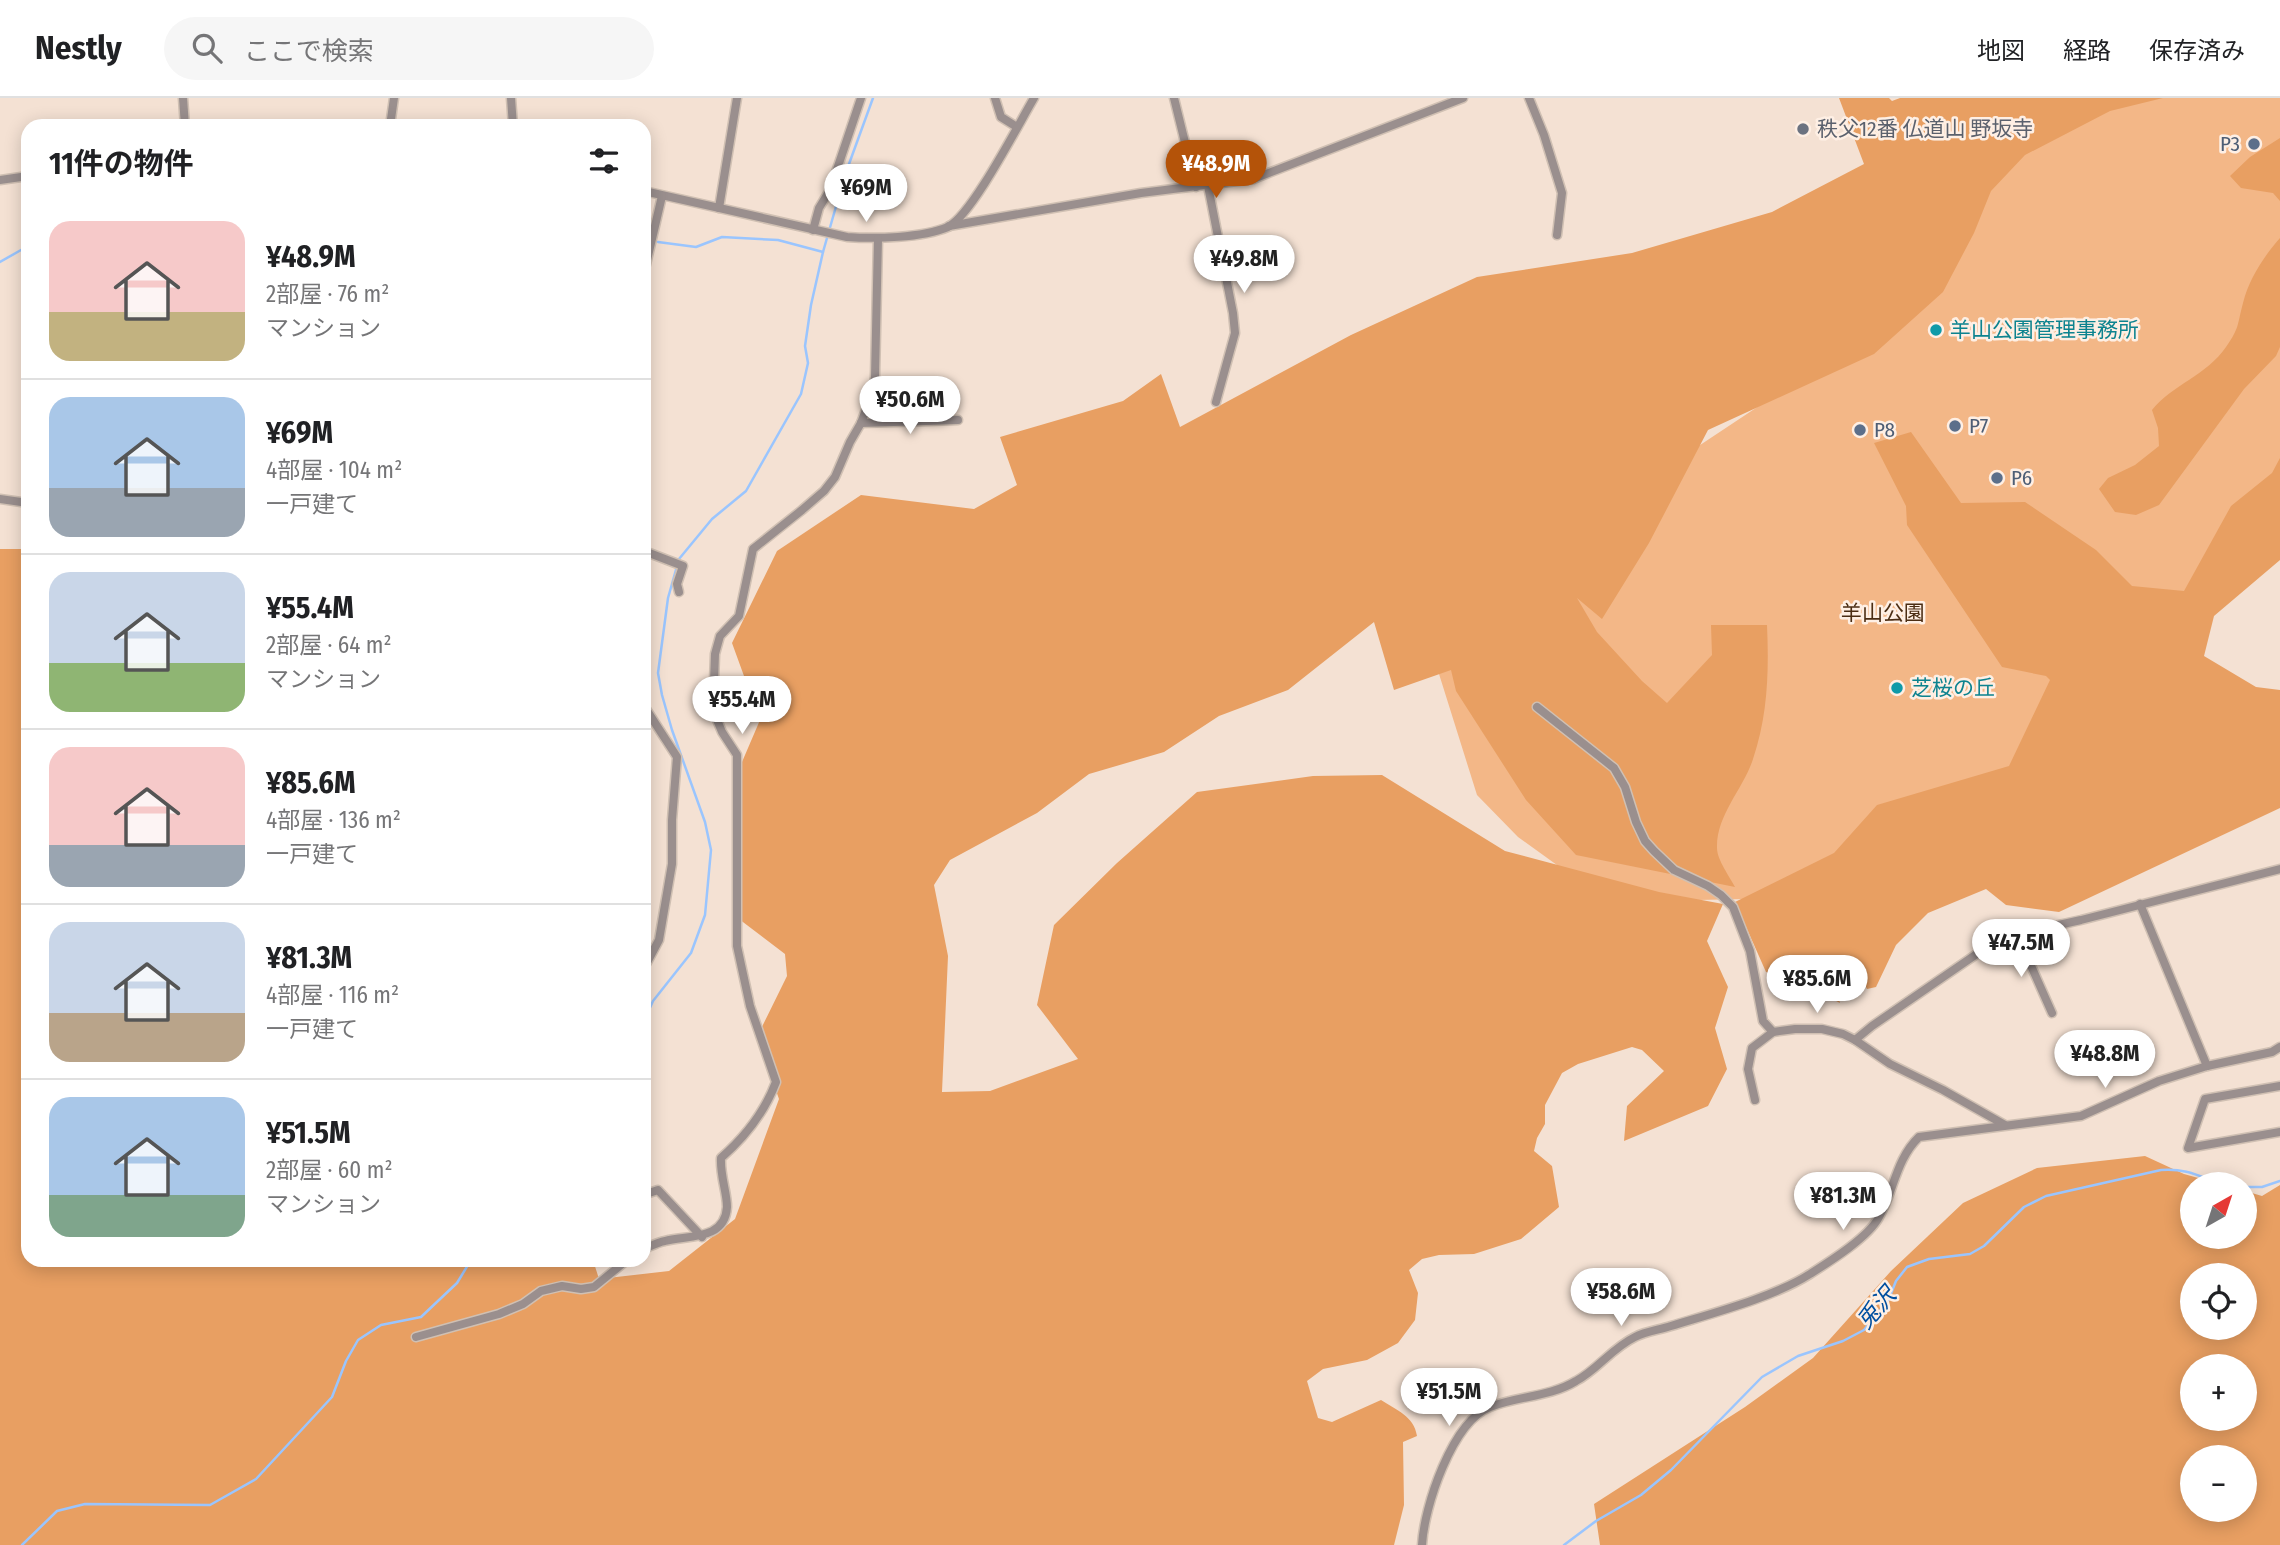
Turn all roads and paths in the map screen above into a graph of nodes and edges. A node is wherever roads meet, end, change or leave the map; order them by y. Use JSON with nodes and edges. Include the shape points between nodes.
{"nodes":[{"id":1,"x":183,"y":98,"type":"edge"},
{"id":2,"x":394,"y":98,"type":"edge"},
{"id":3,"x":511,"y":98,"type":"edge"},
{"id":4,"x":737,"y":98,"type":"edge"},
{"id":5,"x":861,"y":98,"type":"edge"},
{"id":6,"x":995,"y":98,"type":"edge"},
{"id":7,"x":1034,"y":98,"type":"edge"},
{"id":8,"x":1174,"y":98,"type":"edge"},
{"id":9,"x":1463,"y":98,"type":"edge"},
{"id":10,"x":1529,"y":98,"type":"edge"},
{"id":11,"x":1442,"y":102,"type":"edge"},
{"id":12,"x":184,"y":119,"type":"edge"},
{"id":13,"x":391,"y":119,"type":"edge"},
{"id":14,"x":512,"y":119,"type":"edge"},
{"id":15,"x":1017,"y":127,"type":"junction"},
{"id":16,"x":21,"y":177,"type":"edge"},
{"id":17,"x":0,"y":180,"type":"edge"},
{"id":18,"x":1208,"y":186,"type":"junction"},
{"id":19,"x":1196,"y":187,"type":"junction"},
{"id":20,"x":651,"y":193,"type":"edge"},
{"id":21,"x":662,"y":196,"type":"junction"},
{"id":22,"x":719,"y":208,"type":"junction"},
{"id":23,"x":949,"y":226,"type":"junction"},
{"id":24,"x":813,"y":230,"type":"junction"},
{"id":25,"x":1557,"y":235,"type":"dead end"},
{"id":26,"x":878,"y":240,"type":"junction"},
{"id":27,"x":651,"y":243,"type":"edge"},
{"id":28,"x":1216,"y":402,"type":"dead end"},
{"id":29,"x":958,"y":420,"type":"dead end"},
{"id":30,"x":861,"y":423,"type":"junction"},
{"id":31,"x":0,"y":499,"type":"edge"},
{"id":32,"x":21,"y":502,"type":"edge"},
{"id":33,"x":651,"y":554,"type":"edge"},
{"id":34,"x":679,"y":592,"type":"dead end"},
{"id":35,"x":1537,"y":706,"type":"dead end"},
{"id":36,"x":651,"y":717,"type":"edge"},
{"id":37,"x":2280,"y":869,"type":"edge"},
{"id":38,"x":2140,"y":904,"type":"junction"},
{"id":39,"x":2017,"y":934,"type":"junction"},
{"id":40,"x":651,"y":950,"type":"edge"},
{"id":41,"x":2052,"y":1013,"type":"dead end"},
{"id":42,"x":1773,"y":1032,"type":"junction"},
{"id":43,"x":1855,"y":1040,"type":"junction"},
{"id":44,"x":2277,"y":1052,"type":"edge"},
{"id":45,"x":2207,"y":1066,"type":"junction"},
{"id":46,"x":2280,"y":1086,"type":"edge"},
{"id":47,"x":1755,"y":1100,"type":"dead end"},
{"id":48,"x":2005,"y":1125,"type":"junction"},
{"id":49,"x":2280,"y":1132,"type":"edge"},
{"id":50,"x":651,"y":1192,"type":"edge"},
{"id":51,"x":702,"y":1237,"type":"junction"},
{"id":52,"x":651,"y":1246,"type":"edge"},
{"id":53,"x":618,"y":1267,"type":"edge"},
{"id":54,"x":416,"y":1337,"type":"dead end"},
{"id":55,"x":1422,"y":1545,"type":"edge"}],
"edges":[{"from":1,"to":12,"type":"street"},
{"from":2,"to":13,"type":"street"},
{"from":3,"to":14,"type":"street"},
{"from":4,"to":22,"type":"street"},
{"from":5,"to":24,"type":"street"},
{"from":6,"to":15,"type":"street","via":[[1002,117]]},
{"from":7,"to":15,"type":"street"},
{"from":8,"to":19,"type":"street"},
{"from":9,"to":11,"type":"street"},
{"from":10,"to":25,"type":"street","via":[[1562,193]]},
{"from":11,"to":18,"type":"street","via":[[1253,179]]},
{"from":15,"to":23,"type":"street","via":[[988,179]]},
{"from":16,"to":17,"type":"street"},
{"from":18,"to":19,"type":"street"},
{"from":18,"to":28,"type":"street","via":[[1235,333]]},
{"from":19,"to":23,"type":"street"},
{"from":20,"to":21,"type":"street"},
{"from":21,"to":22,"type":"street"},
{"from":21,"to":27,"type":"street"},
{"from":22,"to":24,"type":"street"},
{"from":23,"to":26,"type":"street"},
{"from":24,"to":26,"type":"street"},
{"from":26,"to":30,"type":"street","via":[[876,377]]},
{"from":29,"to":30,"type":"street"},
{"from":30,"to":51,"type":"street","via":[[824,491],[753,549],[739,615],[720,636],[715,654],[713,710],[737,755],[737,946],[750,1006],[776,1082],[770,1098],[736,1145],[721,1158],[726,1214],[719,1227]]},
{"from":31,"to":32,"type":"street"},
{"from":33,"to":34,"type":"street","via":[[683,566]]},
{"from":35,"to":42,"type":"street","via":[[1614,768],[1645,841],[1654,851],[1674,870],[1708,886],[1733,907],[1749,951],[1763,1021]]},
{"from":36,"to":40,"type":"street","via":[[677,757],[673,864],[659,940]]},
{"from":37,"to":38,"type":"street"},
{"from":38,"to":39,"type":"street"},
{"from":38,"to":45,"type":"street"},
{"from":39,"to":41,"type":"street"},
{"from":39,"to":43,"type":"street","via":[[2000,938]]},
{"from":42,"to":43,"type":"street","via":[[1822,1029]]},
{"from":42,"to":47,"type":"street","via":[[1752,1048],[1748,1069]]},
{"from":43,"to":48,"type":"street"},
{"from":44,"to":45,"type":"street"},
{"from":45,"to":48,"type":"street","via":[[2081,1116]]},
{"from":46,"to":49,"type":"street","via":[[2206,1099],[2188,1148]]},
{"from":48,"to":55,"type":"street","via":[[1919,1137],[1905,1155],[1878,1220],[1809,1274],[1778,1290],[1636,1336],[1577,1381],[1489,1407],[1473,1419],[1443,1461]]},
{"from":50,"to":51,"type":"street","via":[[658,1190]]},
{"from":51,"to":52,"type":"street"},
{"from":53,"to":54,"type":"street","via":[[594,1287],[541,1291],[499,1314]]}]}
